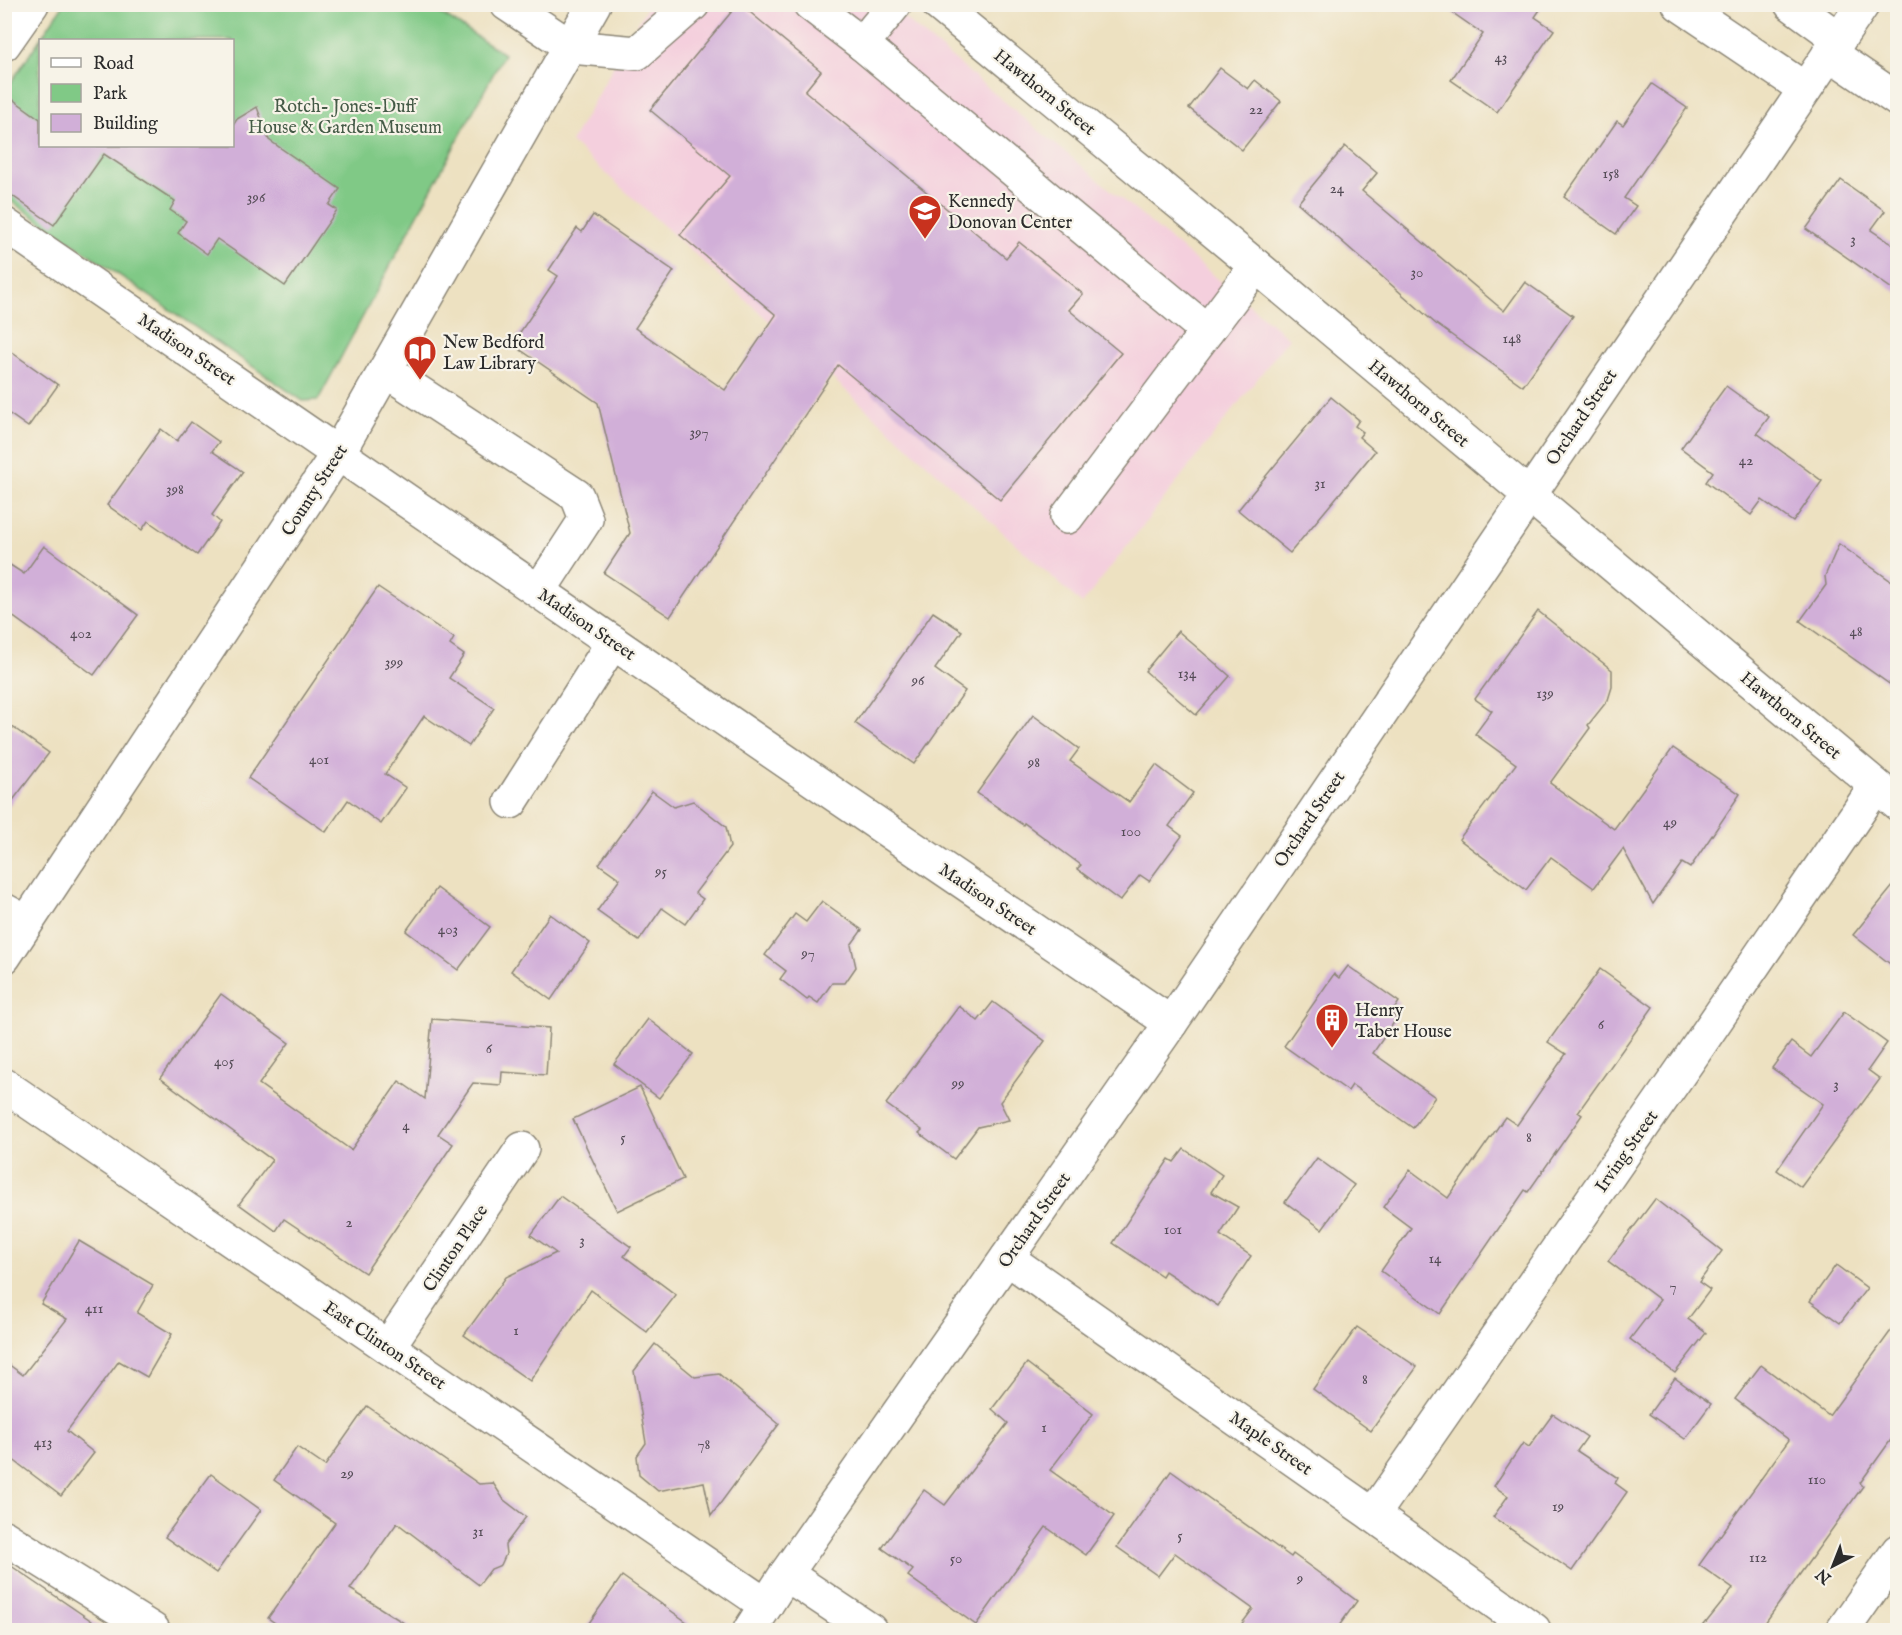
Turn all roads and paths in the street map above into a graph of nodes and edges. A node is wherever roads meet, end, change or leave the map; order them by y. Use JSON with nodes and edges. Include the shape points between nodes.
{"nodes":[{"id":1,"x":32,"y":4,"type":"edge"},
{"id":2,"x":507,"y":4,"type":"edge"},
{"id":3,"x":594,"y":4,"type":"edge"},
{"id":4,"x":693,"y":4,"type":"edge"},
{"id":5,"x":810,"y":4,"type":"edge"},
{"id":6,"x":895,"y":4,"type":"edge"},
{"id":7,"x":938,"y":4,"type":"edge"},
{"id":8,"x":1679,"y":4,"type":"edge"},
{"id":9,"x":1791,"y":4,"type":"edge"},
{"id":10,"x":1863,"y":4,"type":"edge"},
{"id":11,"x":4,"y":44,"type":"edge"},
{"id":12,"x":862,"y":44,"type":"junction"},
{"id":13,"x":1834,"y":46,"type":"junction"},
{"id":14,"x":571,"y":47,"type":"junction"},
{"id":15,"x":1804,"y":89,"type":"junction"},
{"id":16,"x":1898,"y":100,"type":"edge"},
{"id":17,"x":4,"y":224,"type":"edge"},
{"id":18,"x":1256,"y":266,"type":"junction"},
{"id":19,"x":1207,"y":332,"type":"junction"},
{"id":20,"x":386,"y":371,"type":"junction"},
{"id":21,"x":338,"y":453,"type":"junction"},
{"id":22,"x":1528,"y":495,"type":"junction"},
{"id":23,"x":1067,"y":517,"type":"dead end"},
{"id":24,"x":539,"y":591,"type":"junction"},
{"id":25,"x":613,"y":642,"type":"junction"},
{"id":26,"x":1887,"y":795,"type":"edge"},
{"id":27,"x":512,"y":802,"type":"dead end"},
{"id":28,"x":15,"y":916,"type":"edge"},
{"id":29,"x":4,"y":957,"type":"edge"},
{"id":30,"x":1171,"y":1023,"type":"junction"},
{"id":31,"x":4,"y":1085,"type":"edge"},
{"id":32,"x":522,"y":1149,"type":"dead end"},
{"id":33,"x":1007,"y":1258,"type":"junction"},
{"id":34,"x":388,"y":1347,"type":"junction"},
{"id":35,"x":1373,"y":1515,"type":"junction"},
{"id":36,"x":4,"y":1537,"type":"edge"},
{"id":37,"x":1898,"y":1551,"type":"edge"},
{"id":38,"x":786,"y":1574,"type":"junction"},
{"id":39,"x":758,"y":1618,"type":"edge"},
{"id":40,"x":153,"y":1630,"type":"edge"},
{"id":41,"x":870,"y":1630,"type":"edge"},
{"id":42,"x":1534,"y":1630,"type":"edge"},
{"id":43,"x":1843,"y":1630,"type":"edge"}],
"edges":[{"from":1,"to":11,"type":"street"},
{"from":2,"to":14,"type":"street"},
{"from":3,"to":14,"type":"street","name":"County Street"},
{"from":4,"to":14,"type":"street","via":[[637,53]]},
{"from":5,"to":12,"type":"street"},
{"from":6,"to":12,"type":"street"},
{"from":7,"to":18,"type":"street","name":"Hawthorn Street"},
{"from":8,"to":15,"type":"street"},
{"from":9,"to":13,"type":"street"},
{"from":10,"to":13,"type":"street","name":"Orchard Street"},
{"from":12,"to":19,"type":"street"},
{"from":13,"to":15,"type":"street","name":"Orchard Street"},
{"from":13,"to":16,"type":"street"},
{"from":14,"to":20,"type":"street","name":"County Street"},
{"from":15,"to":22,"type":"street","name":"Orchard Street"},
{"from":17,"to":21,"type":"street","name":"Madison Street"},
{"from":18,"to":19,"type":"street"},
{"from":18,"to":22,"type":"street","name":"Hawthorn Street"},
{"from":19,"to":23,"type":"street"},
{"from":20,"to":21,"type":"street","name":"County Street"},
{"from":20,"to":24,"type":"street","via":[[577,495],[586,519]]},
{"from":21,"to":24,"type":"street","name":"Madison Street"},
{"from":21,"to":28,"type":"street","name":"County Street","via":[[113,795]]},
{"from":22,"to":26,"type":"street","name":"Hawthorn Street"},
{"from":22,"to":30,"type":"street","name":"Orchard Street"},
{"from":24,"to":25,"type":"street","name":"Madison Street"},
{"from":25,"to":27,"type":"street"},
{"from":25,"to":30,"type":"street","name":"Madison Street"},
{"from":26,"to":35,"type":"street","name":"Irving Street","via":[[1693,1054]]},
{"from":28,"to":29,"type":"street","name":"County Street"},
{"from":30,"to":33,"type":"street","name":"Orchard Street"},
{"from":31,"to":34,"type":"street","name":"East Clinton Street"},
{"from":32,"to":34,"type":"street","name":"Clinton Place"},
{"from":33,"to":35,"type":"street","name":"Maple Street"},
{"from":33,"to":38,"type":"street","name":"Orchard Street"},
{"from":34,"to":39,"type":"street","name":"East Clinton Street"},
{"from":35,"to":42,"type":"street","name":"Maple Street"},
{"from":36,"to":40,"type":"street"},
{"from":37,"to":43,"type":"street"},
{"from":38,"to":39,"type":"street","name":"Orchard Street"},
{"from":38,"to":41,"type":"street"}]}
